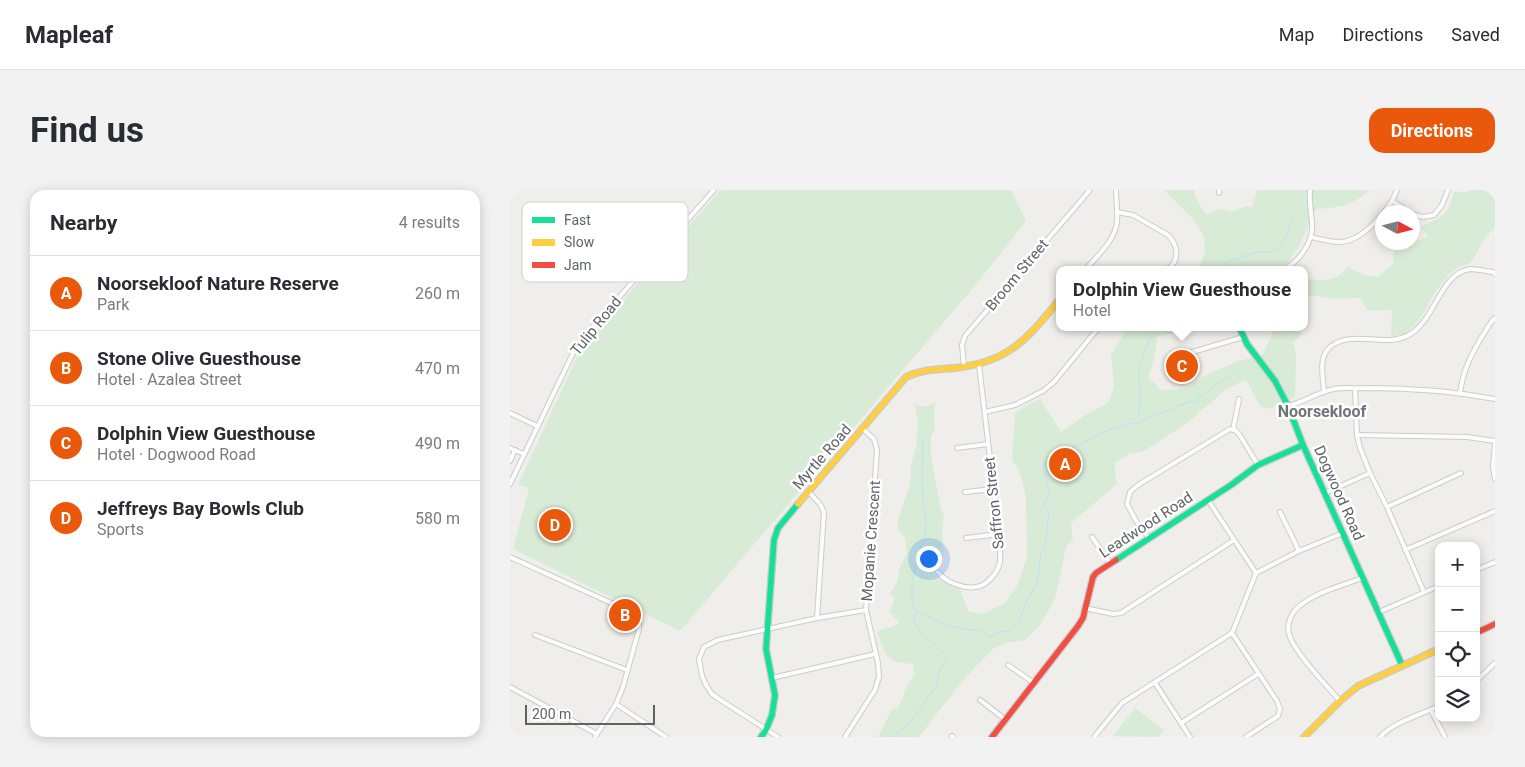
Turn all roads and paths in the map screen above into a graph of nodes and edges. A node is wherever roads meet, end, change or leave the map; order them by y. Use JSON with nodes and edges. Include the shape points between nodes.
{"nodes":[{"id":1,"x":714,"y":190,"type":"edge"},
{"id":2,"x":1090,"y":190,"type":"edge"},
{"id":3,"x":1116,"y":190,"type":"edge"},
{"id":4,"x":1310,"y":190,"type":"edge"},
{"id":5,"x":1397,"y":190,"type":"edge"},
{"id":6,"x":1448,"y":190,"type":"edge"},
{"id":7,"x":1392,"y":201,"type":"junction"},
{"id":8,"x":1389,"y":205,"type":"edge"},
{"id":9,"x":1398,"y":205,"type":"edge"},
{"id":10,"x":1117,"y":212,"type":"junction"},
{"id":11,"x":1420,"y":216,"type":"edge"},
{"id":12,"x":688,"y":219,"type":"edge"},
{"id":13,"x":1375,"y":221,"type":"edge"},
{"id":14,"x":1311,"y":237,"type":"junction"},
{"id":15,"x":1089,"y":266,"type":"edge"},
{"id":16,"x":1171,"y":266,"type":"edge"},
{"id":17,"x":1289,"y":266,"type":"edge"},
{"id":18,"x":1495,"y":267,"type":"edge"},
{"id":19,"x":1494,"y":273,"type":"edge"},
{"id":20,"x":632,"y":282,"type":"edge"},
{"id":21,"x":1056,"y":304,"type":"edge"},
{"id":22,"x":1495,"y":318,"type":"edge"},
{"id":23,"x":1096,"y":331,"type":"edge"},
{"id":24,"x":1241,"y":331,"type":"edge"},
{"id":25,"x":1243,"y":337,"type":"junction"},
{"id":26,"x":1179,"y":356,"type":"dead end"},
{"id":27,"x":979,"y":365,"type":"junction"},
{"id":28,"x":964,"y":366,"type":"junction"},
{"id":29,"x":1355,"y":389,"type":"junction"},
{"id":30,"x":1324,"y":391,"type":"junction"},
{"id":31,"x":1460,"y":393,"type":"junction"},
{"id":32,"x":1239,"y":399,"type":"dead end"},
{"id":33,"x":1495,"y":399,"type":"edge"},
{"id":34,"x":1288,"y":406,"type":"junction"},
{"id":35,"x":985,"y":412,"type":"junction"},
{"id":36,"x":510,"y":413,"type":"edge"},
{"id":37,"x":537,"y":426,"type":"junction"},
{"id":38,"x":863,"y":430,"type":"junction"},
{"id":39,"x":1233,"y":430,"type":"junction"},
{"id":40,"x":1357,"y":435,"type":"junction"},
{"id":41,"x":1495,"y":443,"type":"edge"},
{"id":42,"x":988,"y":444,"type":"junction"},
{"id":43,"x":1303,"y":445,"type":"junction"},
{"id":44,"x":510,"y":448,"type":"edge"},
{"id":45,"x":957,"y":448,"type":"dead end"},
{"id":46,"x":515,"y":450,"type":"junction"},
{"id":47,"x":524,"y":454,"type":"junction"},
{"id":48,"x":510,"y":461,"type":"edge"},
{"id":49,"x":1258,"y":465,"type":"junction"},
{"id":50,"x":1370,"y":473,"type":"junction"},
{"id":51,"x":1461,"y":473,"type":"dead end"},
{"id":52,"x":1495,"y":479,"type":"edge"},
{"id":53,"x":510,"y":484,"type":"edge"},
{"id":54,"x":994,"y":489,"type":"junction"},
{"id":55,"x":809,"y":492,"type":"junction"},
{"id":56,"x":964,"y":492,"type":"dead end"},
{"id":57,"x":1325,"y":493,"type":"junction"},
{"id":58,"x":1208,"y":500,"type":"junction"},
{"id":59,"x":1387,"y":507,"type":"junction"},
{"id":60,"x":1495,"y":510,"type":"edge"},
{"id":61,"x":1280,"y":512,"type":"dead end"},
{"id":62,"x":1343,"y":533,"type":"junction"},
{"id":63,"x":999,"y":534,"type":"junction"},
{"id":64,"x":1092,"y":536,"type":"dead end"},
{"id":65,"x":966,"y":538,"type":"dead end"},
{"id":66,"x":1149,"y":538,"type":"junction"},
{"id":67,"x":1234,"y":540,"type":"junction"},
{"id":68,"x":1405,"y":550,"type":"junction"},
{"id":69,"x":1299,"y":551,"type":"junction"},
{"id":70,"x":510,"y":557,"type":"edge"},
{"id":71,"x":1495,"y":562,"type":"edge"},
{"id":72,"x":1110,"y":563,"type":"junction"},
{"id":73,"x":1480,"y":568,"type":"edge"},
{"id":74,"x":938,"y":572,"type":"dead end"},
{"id":75,"x":1256,"y":573,"type":"junction"},
{"id":76,"x":1362,"y":578,"type":"junction"},
{"id":77,"x":1436,"y":587,"type":"edge"},
{"id":78,"x":1424,"y":592,"type":"junction"},
{"id":79,"x":1085,"y":608,"type":"junction"},
{"id":80,"x":866,"y":610,"type":"junction"},
{"id":81,"x":1379,"y":612,"type":"junction"},
{"id":82,"x":817,"y":618,"type":"junction"},
{"id":83,"x":1495,"y":624,"type":"edge"},
{"id":84,"x":767,"y":629,"type":"junction"},
{"id":85,"x":1480,"y":630,"type":"edge"},
{"id":86,"x":1232,"y":633,"type":"junction"},
{"id":87,"x":535,"y":635,"type":"dead end"},
{"id":88,"x":1435,"y":651,"type":"edge"},
{"id":89,"x":875,"y":654,"type":"junction"},
{"id":90,"x":1495,"y":663,"type":"edge"},
{"id":91,"x":1008,"y":665,"type":"dead end"},
{"id":92,"x":1402,"y":665,"type":"junction"},
{"id":93,"x":628,"y":670,"type":"junction"},
{"id":94,"x":1258,"y":674,"type":"junction"},
{"id":95,"x":1480,"y":677,"type":"edge"},
{"id":96,"x":772,"y":678,"type":"junction"},
{"id":97,"x":1034,"y":683,"type":"junction"},
{"id":98,"x":1155,"y":683,"type":"junction"},
{"id":99,"x":510,"y":687,"type":"edge"},
{"id":100,"x":980,"y":700,"type":"dead end"},
{"id":101,"x":1340,"y":702,"type":"junction"},
{"id":102,"x":616,"y":704,"type":"junction"},
{"id":103,"x":1435,"y":708,"type":"edge"},
{"id":104,"x":1431,"y":710,"type":"junction"},
{"id":105,"x":1006,"y":720,"type":"junction"},
{"id":106,"x":1181,"y":722,"type":"junction"},
{"id":107,"x":766,"y":730,"type":"junction"},
{"id":108,"x":596,"y":735,"type":"edge"},
{"id":109,"x":666,"y":737,"type":"edge"},
{"id":110,"x":761,"y":737,"type":"edge"},
{"id":111,"x":778,"y":737,"type":"edge"},
{"id":112,"x":845,"y":737,"type":"edge"},
{"id":113,"x":992,"y":737,"type":"edge"},
{"id":114,"x":1094,"y":737,"type":"edge"},
{"id":115,"x":1190,"y":737,"type":"edge"},
{"id":116,"x":1246,"y":737,"type":"edge"},
{"id":117,"x":1304,"y":737,"type":"edge"},
{"id":118,"x":1380,"y":737,"type":"edge"},
{"id":119,"x":1446,"y":737,"type":"edge"}],
"edges":[{"from":1,"to":12,"type":"street","name":"Tulip Road"},
{"from":2,"to":28,"type":"street","name":"Broom Street","via":[[965,336],[962,345]]},
{"from":3,"to":10,"type":"street"},
{"from":4,"to":14,"type":"street"},
{"from":5,"to":7,"type":"street"},
{"from":6,"to":11,"type":"street","via":[[1434,215]]},
{"from":7,"to":8,"type":"street"},
{"from":7,"to":9,"type":"street"},
{"from":10,"to":15,"type":"street","via":[[1118,222],[1108,244]]},
{"from":10,"to":16,"type":"street","via":[[1133,215],[1168,235],[1177,254]]},
{"from":13,"to":14,"type":"street","via":[[1366,231],[1347,241]]},
{"from":14,"to":17,"type":"street","via":[[1298,260]]},
{"from":18,"to":19,"type":"street"},
{"from":19,"to":30,"type":"street","via":[[1470,269],[1458,273],[1423,324],[1405,337],[1351,339],[1330,347],[1323,360]]},
{"from":20,"to":37,"type":"street","name":"Tulip Road","via":[[582,339]]},
{"from":21,"to":27,"type":"street","name":"Myrtle Road","via":[[1010,352]]},
{"from":22,"to":31,"type":"street","via":[[1466,365]]},
{"from":23,"to":35,"type":"street","via":[[1043,391],[1015,405]]},
{"from":24,"to":25,"type":"street","name":"Dogwood Road"},
{"from":25,"to":26,"type":"street"},
{"from":25,"to":34,"type":"street","name":"Dogwood Road","via":[[1275,381]]},
{"from":27,"to":28,"type":"street","name":"Myrtle Road"},
{"from":27,"to":35,"type":"street","name":"Saffron Street"},
{"from":28,"to":38,"type":"street","name":"Myrtle Road","via":[[917,372],[906,377]]},
{"from":29,"to":30,"type":"street"},
{"from":29,"to":31,"type":"street","via":[[1408,388]]},
{"from":29,"to":40,"type":"street"},
{"from":30,"to":34,"type":"street"},
{"from":31,"to":33,"type":"street"},
{"from":32,"to":39,"type":"street"},
{"from":34,"to":43,"type":"street","name":"Dogwood Road"},
{"from":35,"to":42,"type":"street","name":"Saffron Street"},
{"from":36,"to":37,"type":"street"},
{"from":37,"to":47,"type":"street","name":"Tulip Road"},
{"from":38,"to":55,"type":"street","name":"Myrtle Road"},
{"from":38,"to":80,"type":"street","name":"Mopanie Crescent","via":[[874,439],[878,453]]},
{"from":39,"to":49,"type":"street","via":[[1239,434]]},
{"from":39,"to":66,"type":"street","via":[[1227,430],[1132,490],[1128,506]]},
{"from":40,"to":41,"type":"street","via":[[1467,437]]},
{"from":40,"to":50,"type":"street"},
{"from":41,"to":52,"type":"street"},
{"from":42,"to":45,"type":"street"},
{"from":42,"to":54,"type":"street","name":"Saffron Street"},
{"from":43,"to":49,"type":"street","name":"Leadwood Road"},
{"from":43,"to":57,"type":"street","name":"Dogwood Road"},
{"from":44,"to":46,"type":"street"},
{"from":46,"to":47,"type":"street"},
{"from":46,"to":48,"type":"street"},
{"from":47,"to":53,"type":"street","name":"Tulip Road"},
{"from":49,"to":58,"type":"street","name":"Leadwood Road"},
{"from":50,"to":57,"type":"street"},
{"from":50,"to":59,"type":"street"},
{"from":51,"to":59,"type":"street"},
{"from":54,"to":56,"type":"street"},
{"from":54,"to":63,"type":"street","name":"Saffron Street"},
{"from":55,"to":82,"type":"street","via":[[824,512]]},
{"from":55,"to":84,"type":"street","name":"Myrtle Road","via":[[776,531]]},
{"from":57,"to":62,"type":"street","name":"Dogwood Road"},
{"from":58,"to":66,"type":"street","name":"Leadwood Road"},
{"from":58,"to":67,"type":"street"},
{"from":59,"to":68,"type":"street"},
{"from":60,"to":68,"type":"street"},
{"from":61,"to":69,"type":"street"},
{"from":62,"to":69,"type":"street"},
{"from":62,"to":76,"type":"street","name":"Dogwood Road"},
{"from":63,"to":65,"type":"street"},
{"from":63,"to":74,"type":"street","name":"Saffron Street","via":[[1000,562],[985,584],[978,587],[956,584],[942,578]]},
{"from":64,"to":72,"type":"street"},
{"from":66,"to":72,"type":"street","name":"Leadwood Road"},
{"from":67,"to":75,"type":"street"},
{"from":67,"to":79,"type":"street","via":[[1120,613]]},
{"from":68,"to":78,"type":"street"},
{"from":69,"to":75,"type":"street"},
{"from":70,"to":93,"type":"street","via":[[637,617],[640,629]]},
{"from":71,"to":73,"type":"street"},
{"from":72,"to":79,"type":"street","name":"Leadwood Road","via":[[1093,577]]},
{"from":75,"to":86,"type":"street"},
{"from":76,"to":81,"type":"street","name":"Dogwood Road"},
{"from":76,"to":101,"type":"street","via":[[1302,604],[1291,616],[1289,625],[1289,634],[1295,645]]},
{"from":77,"to":78,"type":"street"},
{"from":78,"to":81,"type":"street"},
{"from":79,"to":97,"type":"street","name":"Leadwood Road","via":[[1078,626]]},
{"from":80,"to":82,"type":"street"},
{"from":80,"to":89,"type":"street","name":"Mopanie Crescent"},
{"from":81,"to":92,"type":"street","name":"Dogwood Road"},
{"from":82,"to":84,"type":"street"},
{"from":83,"to":85,"type":"street"},
{"from":84,"to":96,"type":"street","name":"Myrtle Road","via":[[766,649]]},
{"from":84,"to":107,"type":"street","via":[[711,643],[704,647],[699,659],[702,676],[712,694]]},
{"from":86,"to":94,"type":"street"},
{"from":86,"to":98,"type":"street"},
{"from":87,"to":93,"type":"street"},
{"from":88,"to":92,"type":"street"},
{"from":89,"to":96,"type":"street"},
{"from":89,"to":112,"type":"street","name":"Mopanie Crescent","via":[[878,683]]},
{"from":90,"to":95,"type":"street"},
{"from":91,"to":97,"type":"street"},
{"from":92,"to":101,"type":"street","via":[[1358,686]]},
{"from":93,"to":102,"type":"street"},
{"from":94,"to":106,"type":"street"},
{"from":94,"to":116,"type":"street","via":[[1277,701],[1280,713]]},
{"from":96,"to":107,"type":"street","name":"Myrtle Road","via":[[774,704]]},
{"from":97,"to":105,"type":"street","name":"Leadwood Road"},
{"from":98,"to":106,"type":"street"},
{"from":98,"to":114,"type":"street","via":[[1122,703]]},
{"from":99,"to":108,"type":"street"},
{"from":100,"to":105,"type":"street"},
{"from":101,"to":117,"type":"street"},
{"from":102,"to":108,"type":"street"},
{"from":102,"to":109,"type":"street"},
{"from":103,"to":104,"type":"street"},
{"from":104,"to":118,"type":"street","via":[[1384,732]]},
{"from":104,"to":119,"type":"street"},
{"from":105,"to":113,"type":"street","name":"Leadwood Road"},
{"from":106,"to":115,"type":"street"},
{"from":107,"to":110,"type":"street","name":"Myrtle Road"},
{"from":107,"to":111,"type":"street"}]}
